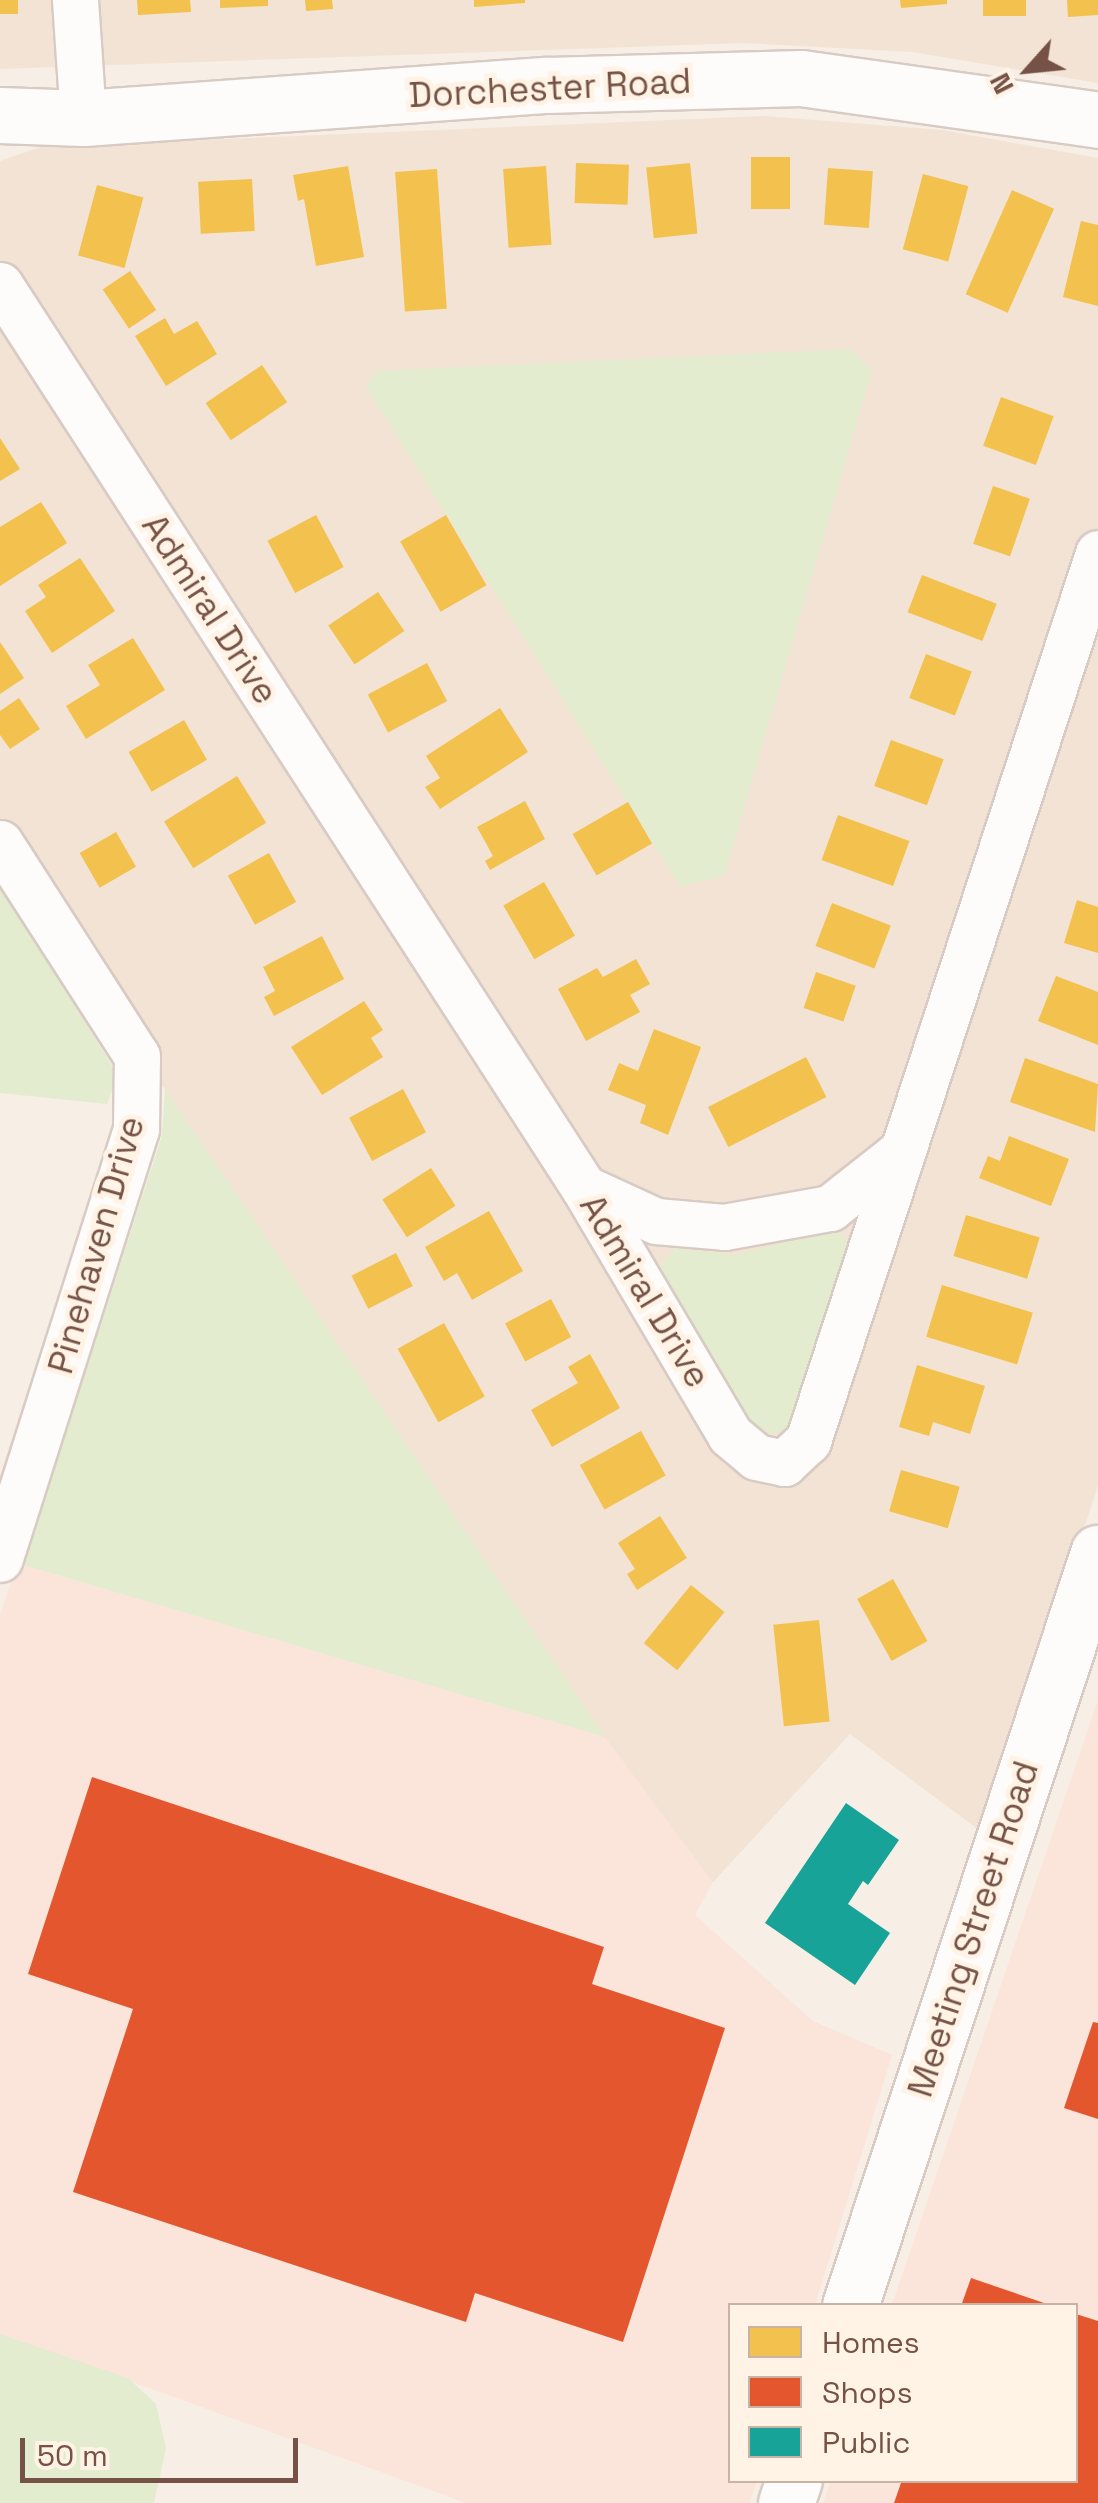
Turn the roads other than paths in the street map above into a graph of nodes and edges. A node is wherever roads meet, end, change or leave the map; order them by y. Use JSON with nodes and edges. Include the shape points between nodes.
{"nodes":[{"id":1,"x":75,"y":0,"type":"edge"},
{"id":2,"x":0,"y":115,"type":"edge"},
{"id":3,"x":83,"y":118,"type":"junction"},
{"id":4,"x":1098,"y":120,"type":"edge"},
{"id":5,"x":0,"y":285,"type":"edge"},
{"id":6,"x":1098,"y":552,"type":"edge"},
{"id":7,"x":0,"y":843,"type":"edge"},
{"id":8,"x":901,"y":1152,"type":"junction"},
{"id":9,"x":584,"y":1188,"type":"junction"},
{"id":10,"x":1098,"y":1553,"type":"edge"},
{"id":11,"x":0,"y":1559,"type":"edge"},
{"id":12,"x":851,"y":2303,"type":"edge"}],
"edges":[{"from":1,"to":3,"type":"street"},
{"from":2,"to":3,"type":"main road","name":"Dorchester Road"},
{"from":3,"to":4,"type":"main road","name":"Dorchester Road","via":[[547,84],[801,78]]},
{"from":5,"to":9,"type":"street","name":"Admiral Drive"},
{"from":6,"to":8,"type":"street","name":"Admiral Drive"},
{"from":7,"to":11,"type":"street","name":"Pinehaven Drive","via":[[137,1056],[136,1129]]},
{"from":8,"to":9,"type":"street","via":[[830,1208],[724,1227],[656,1222]]},
{"from":8,"to":9,"type":"street","name":"Admiral Drive","via":[[808,1440],[784,1463],[756,1457],[730,1435]]},
{"from":10,"to":12,"type":"main road","name":"Meeting Street Road"}]}
